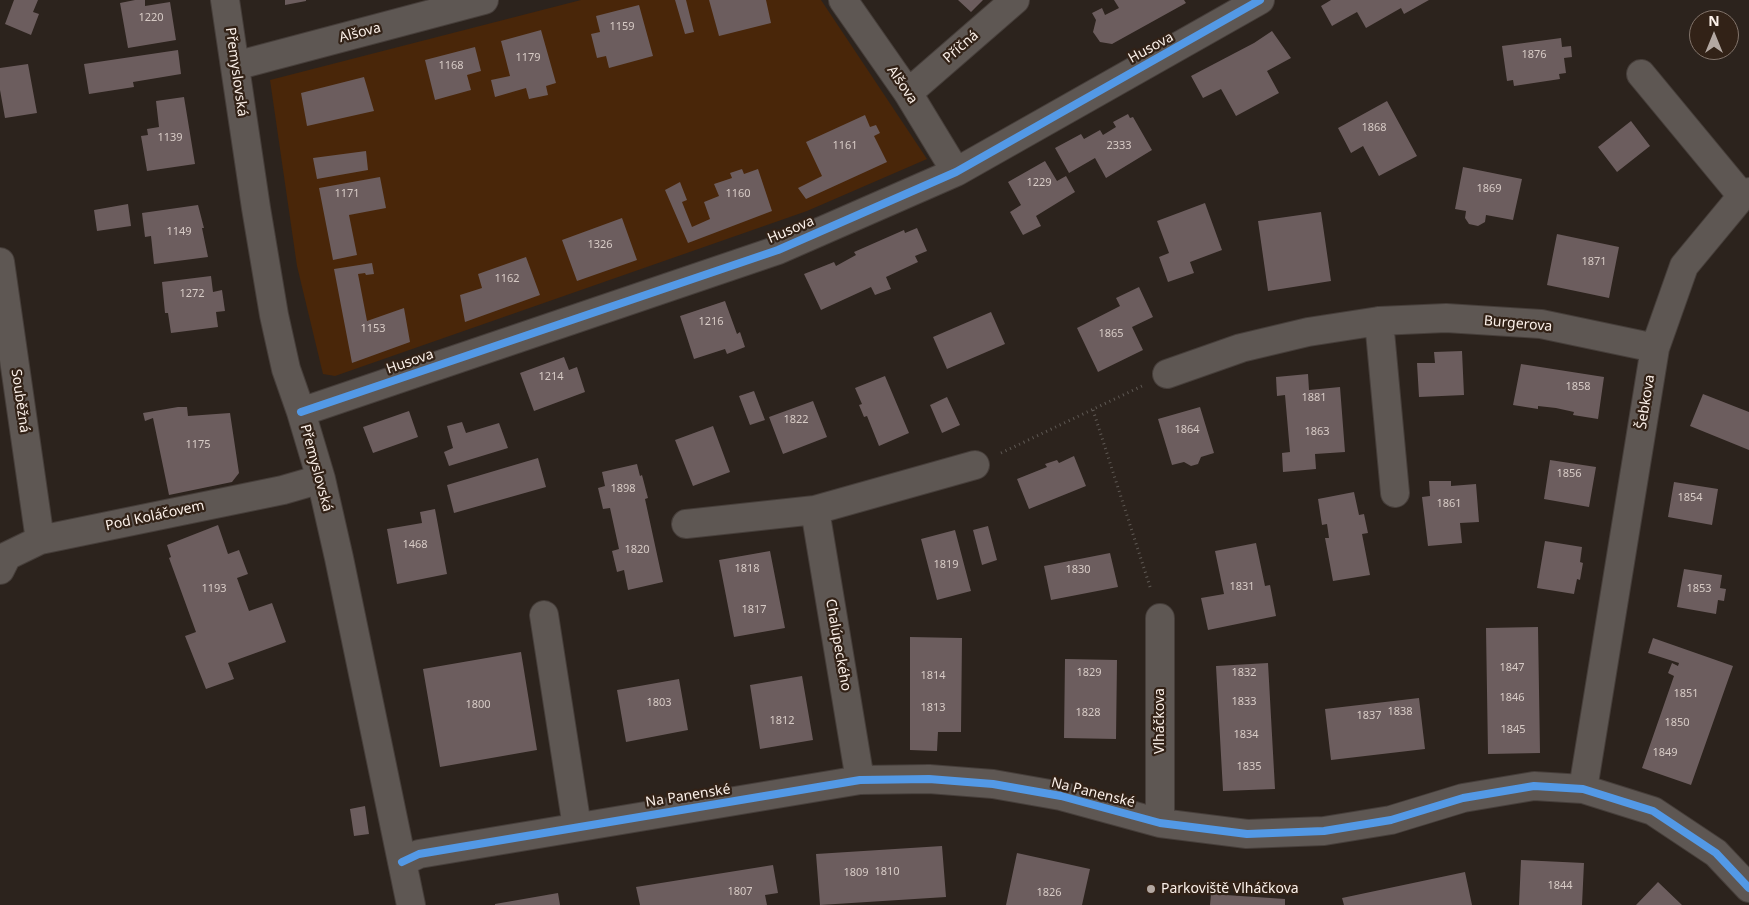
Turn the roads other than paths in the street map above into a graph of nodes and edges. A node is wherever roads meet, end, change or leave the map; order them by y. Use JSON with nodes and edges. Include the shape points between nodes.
{"nodes":[{"id":1,"x":225,"y":0,"type":"edge"},
{"id":2,"x":484,"y":0,"type":"edge"},
{"id":3,"x":844,"y":0,"type":"edge"},
{"id":4,"x":1015,"y":0,"type":"edge"},
{"id":5,"x":1242,"y":4,"type":"edge"},
{"id":6,"x":235,"y":66,"type":"junction"},
{"id":7,"x":1641,"y":74,"type":"dead end"},
{"id":8,"x":908,"y":93,"type":"junction"},
{"id":9,"x":956,"y":172,"type":"junction"},
{"id":10,"x":1746,"y":194,"type":"edge"},
{"id":11,"x":0,"y":262,"type":"edge"},
{"id":12,"x":1379,"y":321,"type":"junction"},
{"id":13,"x":1655,"y":348,"type":"junction"},
{"id":14,"x":1167,"y":374,"type":"road end"},
{"id":15,"x":301,"y":412,"type":"junction"},
{"id":16,"x":975,"y":465,"type":"road end"},
{"id":17,"x":321,"y":480,"type":"junction"},
{"id":18,"x":1395,"y":493,"type":"dead end"},
{"id":19,"x":815,"y":510,"type":"junction"},
{"id":20,"x":686,"y":524,"type":"dead end"},
{"id":21,"x":40,"y":540,"type":"junction"},
{"id":22,"x":0,"y":570,"type":"edge"},
{"id":23,"x":544,"y":615,"type":"dead end"},
{"id":24,"x":1160,"y":618,"type":"road end"},
{"id":25,"x":860,"y":780,"type":"junction"},
{"id":26,"x":1583,"y":789,"type":"junction"},
{"id":27,"x":1160,"y":823,"type":"junction"},
{"id":28,"x":577,"y":827,"type":"junction"},
{"id":29,"x":402,"y":862,"type":"junction"},
{"id":30,"x":1749,"y":888,"type":"edge"},
{"id":31,"x":411,"y":905,"type":"edge"}],
"edges":[{"from":1,"to":6,"type":"street","name":"Přemyslovská"},
{"from":2,"to":6,"type":"street","name":"Alšova"},
{"from":3,"to":8,"type":"street","name":"Alšova"},
{"from":4,"to":8,"type":"street","name":"Příčná"},
{"from":5,"to":9,"type":"street","name":"Husova"},
{"from":6,"to":15,"type":"street","name":"Přemyslovská","via":[[274,315],[286,369]]},
{"from":7,"to":10,"type":"street","name":"Šebkova"},
{"from":8,"to":9,"type":"street","name":"Alšova"},
{"from":9,"to":15,"type":"street","name":"Husova","via":[[778,250]]},
{"from":10,"to":13,"type":"street","name":"Šebkova","via":[[1684,266]]},
{"from":11,"to":21,"type":"street","name":"Souběžná"},
{"from":12,"to":13,"type":"street","name":"Burgerova","via":[[1446,318],[1541,324]]},
{"from":12,"to":14,"type":"street","name":"Burgerova","via":[[1308,332],[1241,348]]},
{"from":12,"to":18,"type":"street"},
{"from":13,"to":26,"type":"street","name":"Šebkova"},
{"from":15,"to":17,"type":"street","name":"Přemyslovská"},
{"from":16,"to":19,"type":"street"},
{"from":17,"to":21,"type":"street","name":"Pod Koláčovem"},
{"from":17,"to":29,"type":"street","name":"Přemyslovská"},
{"from":19,"to":20,"type":"street"},
{"from":19,"to":25,"type":"street","name":"Chalúpeckého"},
{"from":21,"to":22,"type":"street","name":"Pod Koláčovem","via":[[7,556]]},
{"from":23,"to":28,"type":"street"},
{"from":24,"to":27,"type":"street","name":"Vlháčkova"},
{"from":25,"to":27,"type":"street","name":"Na Panenské","via":[[929,779],[993,784],[1061,796]]},
{"from":25,"to":28,"type":"street","name":"Na Panenské"},
{"from":26,"to":27,"type":"street","name":"Na Panenské","via":[[1534,786],[1507,790],[1463,798],[1391,820],[1324,831],[1247,834]]},
{"from":26,"to":30,"type":"street","name":"Na Panenské","via":[[1653,811],[1716,853]]},
{"from":28,"to":29,"type":"street","name":"Na Panenské","via":[[419,854]]},
{"from":29,"to":31,"type":"street","name":"Přemyslovská"}]}
